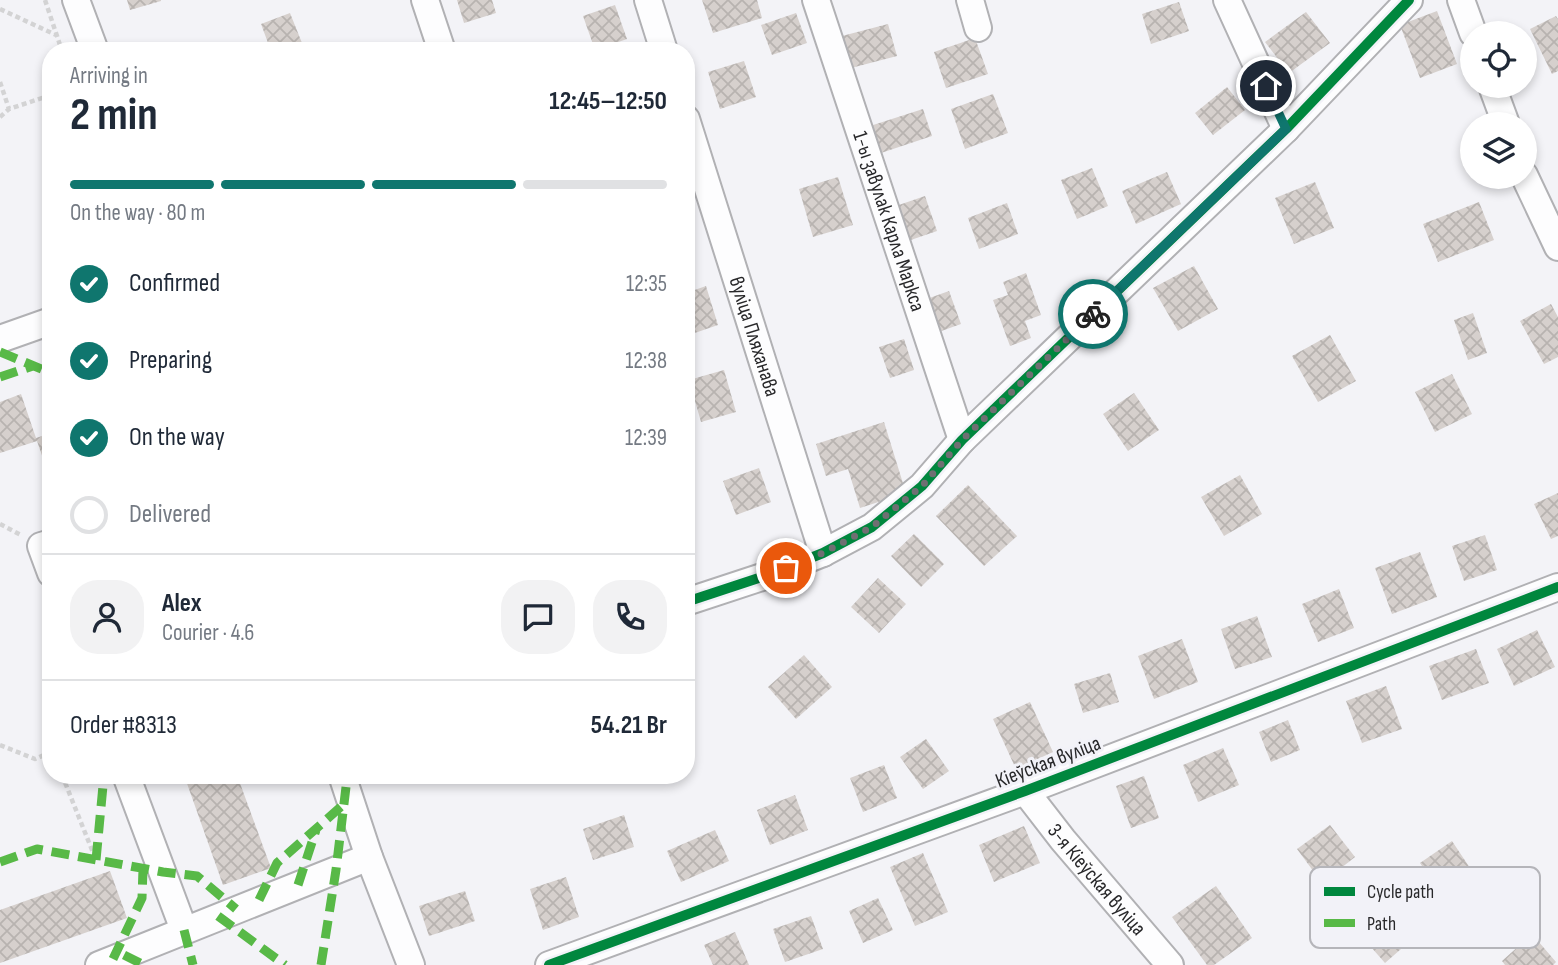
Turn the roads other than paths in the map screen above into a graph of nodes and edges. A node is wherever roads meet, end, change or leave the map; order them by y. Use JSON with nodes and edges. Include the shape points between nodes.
{"nodes":[{"id":1,"x":76,"y":0,"type":"edge"},
{"id":2,"x":425,"y":0,"type":"edge"},
{"id":3,"x":648,"y":0,"type":"edge"},
{"id":4,"x":816,"y":0,"type":"edge"},
{"id":5,"x":970,"y":0,"type":"edge"},
{"id":6,"x":1227,"y":0,"type":"edge"},
{"id":7,"x":1409,"y":0,"type":"edge"},
{"id":8,"x":1461,"y":0,"type":"edge"},
{"id":9,"x":1469,"y":21,"type":"edge"},
{"id":10,"x":978,"y":28,"type":"dead end"},
{"id":11,"x":92,"y":42,"type":"edge"},
{"id":12,"x":439,"y":42,"type":"edge"},
{"id":13,"x":661,"y":42,"type":"edge"},
{"id":14,"x":1286,"y":129,"type":"junction"},
{"id":15,"x":695,"y":148,"type":"edge"},
{"id":16,"x":1531,"y":189,"type":"edge"},
{"id":17,"x":1558,"y":247,"type":"edge"},
{"id":18,"x":42,"y":324,"type":"edge"},
{"id":19,"x":0,"y":339,"type":"edge"},
{"id":20,"x":962,"y":440,"type":"junction"},
{"id":21,"x":823,"y":553,"type":"junction"},
{"id":22,"x":1558,"y":587,"type":"edge"},
{"id":23,"x":695,"y":599,"type":"edge"},
{"id":24,"x":129,"y":784,"type":"edge"},
{"id":25,"x":345,"y":784,"type":"edge"},
{"id":26,"x":1025,"y":791,"type":"junction"},
{"id":27,"x":369,"y":857,"type":"junction"},
{"id":28,"x":184,"y":930,"type":"junction"},
{"id":29,"x":99,"y":965,"type":"edge"},
{"id":30,"x":411,"y":965,"type":"edge"},
{"id":31,"x":549,"y":965,"type":"edge"},
{"id":32,"x":1170,"y":965,"type":"edge"}],
"edges":[{"from":1,"to":11,"type":"street"},
{"from":2,"to":12,"type":"street"},
{"from":3,"to":13,"type":"street"},
{"from":4,"to":20,"type":"street","name":"1-ы завулак Карла Маркса"},
{"from":5,"to":10,"type":"street"},
{"from":6,"to":14,"type":"street"},
{"from":7,"to":14,"type":"street"},
{"from":8,"to":9,"type":"street"},
{"from":14,"to":20,"type":"street"},
{"from":15,"to":21,"type":"street","name":"вуліца Пляханава"},
{"from":16,"to":17,"type":"street"},
{"from":18,"to":19,"type":"street"},
{"from":20,"to":21,"type":"street","via":[[922,486],[872,527]]},
{"from":21,"to":23,"type":"street"},
{"from":22,"to":26,"type":"street","name":"Кіеўская вуліца"},
{"from":24,"to":28,"type":"street"},
{"from":25,"to":27,"type":"street"},
{"from":26,"to":31,"type":"street","name":"Кіеўская вуліца"},
{"from":26,"to":32,"type":"street","name":"3-я Кіеўская вуліца"},
{"from":27,"to":28,"type":"street"},
{"from":27,"to":30,"type":"street"},
{"from":28,"to":29,"type":"street"}]}
